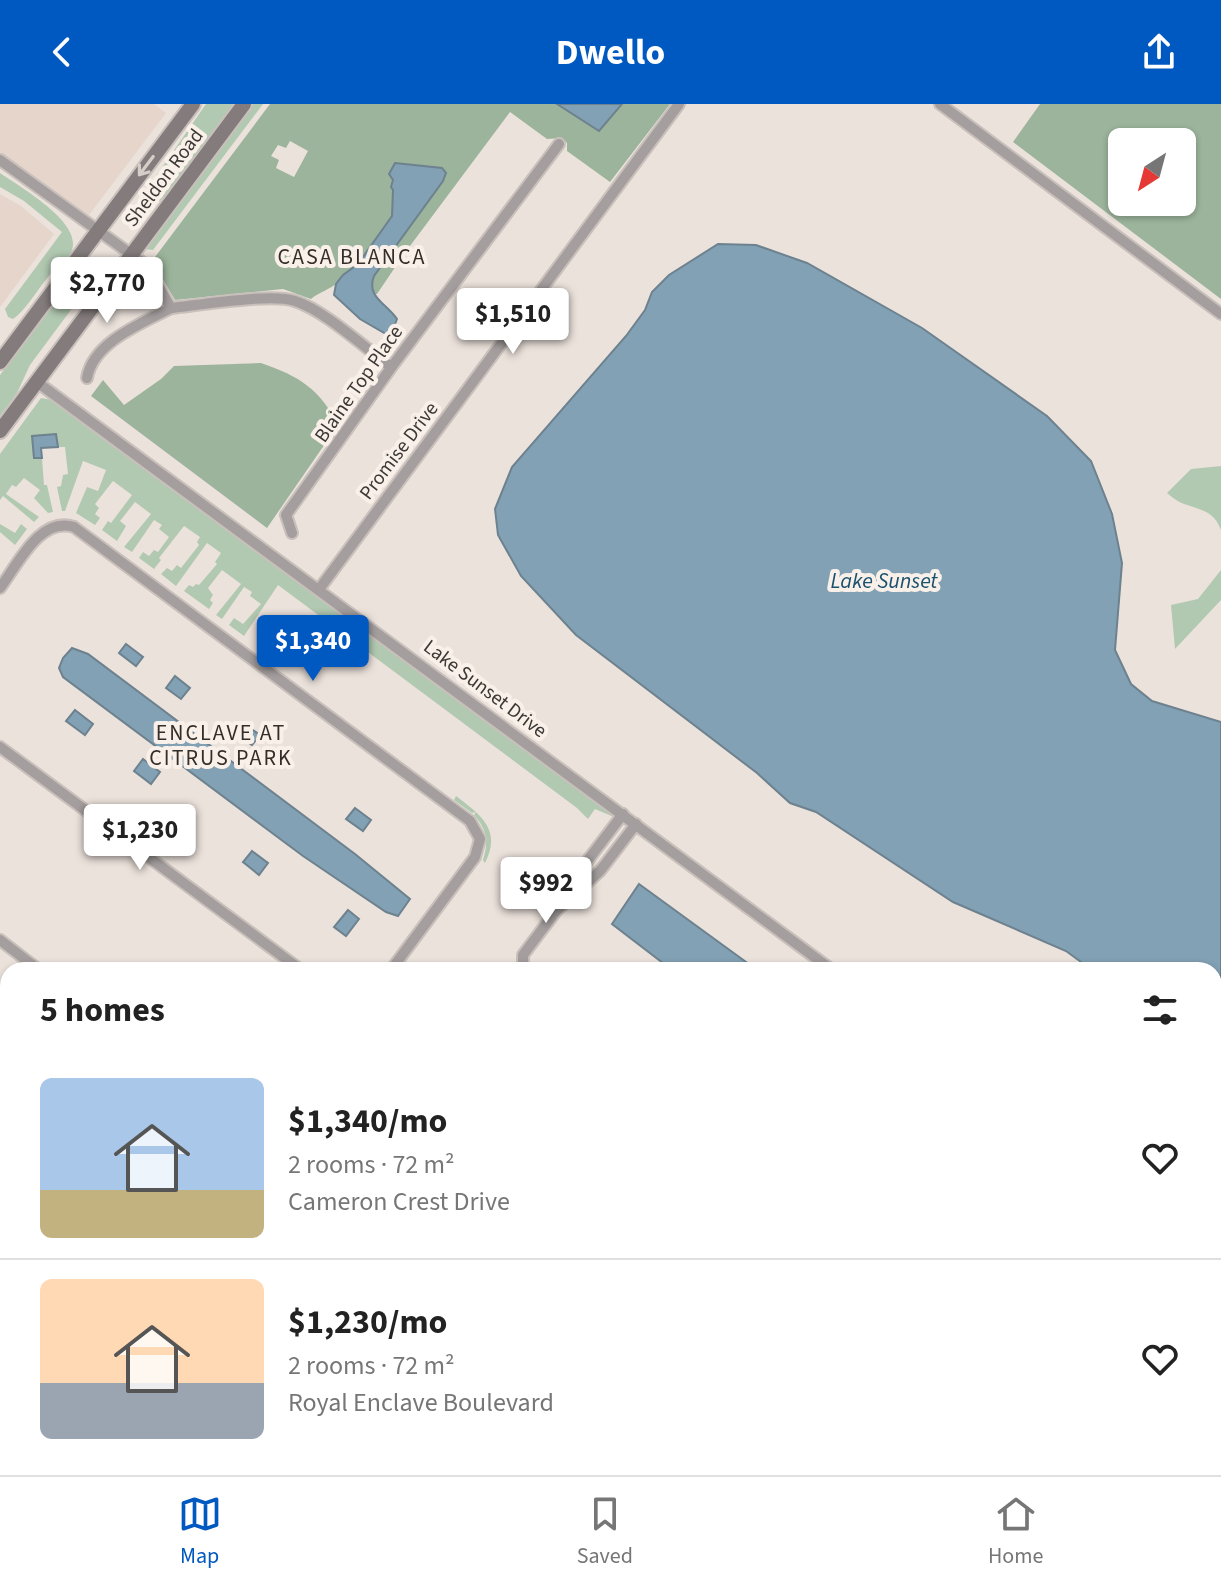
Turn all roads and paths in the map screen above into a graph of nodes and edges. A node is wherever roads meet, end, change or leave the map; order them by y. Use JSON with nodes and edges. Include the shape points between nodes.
{"nodes":[{"id":1,"x":193,"y":104,"type":"edge"},
{"id":2,"x":244,"y":104,"type":"edge"},
{"id":3,"x":679,"y":104,"type":"edge"},
{"id":4,"x":940,"y":104,"type":"edge"},
{"id":5,"x":559,"y":144,"type":"dead end"},
{"id":6,"x":0,"y":160,"type":"edge"},
{"id":7,"x":98,"y":230,"type":"junction"},
{"id":8,"x":132,"y":255,"type":"junction"},
{"id":9,"x":171,"y":308,"type":"junction"},
{"id":10,"x":1221,"y":314,"type":"edge"},
{"id":11,"x":0,"y":362,"type":"edge"},
{"id":12,"x":391,"y":367,"type":"junction"},
{"id":13,"x":87,"y":378,"type":"dead end"},
{"id":14,"x":37,"y":382,"type":"junction"},
{"id":15,"x":0,"y":431,"type":"edge"},
{"id":16,"x":292,"y":533,"type":"dead end"},
{"id":17,"x":0,"y":588,"type":"edge"},
{"id":18,"x":320,"y":588,"type":"junction"},
{"id":19,"x":0,"y":747,"type":"edge"},
{"id":20,"x":623,"y":814,"type":"junction"},
{"id":21,"x":636,"y":824,"type":"junction"},
{"id":22,"x":556,"y":911,"type":"junction"},
{"id":23,"x":0,"y":940,"type":"edge"},
{"id":24,"x":29,"y":962,"type":"edge"},
{"id":25,"x":290,"y":962,"type":"edge"},
{"id":26,"x":397,"y":962,"type":"edge"},
{"id":27,"x":523,"y":962,"type":"edge"},
{"id":28,"x":821,"y":962,"type":"edge"}],
"edges":[{"from":1,"to":7,"type":"main road","name":"Sheldon Road","one_way":true},
{"from":2,"to":8,"type":"main road","name":"Sheldon Road"},
{"from":3,"to":18,"type":"street","name":"Promise Drive"},
{"from":4,"to":10,"type":"street"},
{"from":5,"to":12,"type":"street","name":"Blaine Top Place"},
{"from":6,"to":7,"type":"street"},
{"from":7,"to":8,"type":"street"},
{"from":7,"to":11,"type":"main road","name":"Sheldon Road"},
{"from":8,"to":9,"type":"street","via":[[146,265]]},
{"from":8,"to":14,"type":"main road","name":"Sheldon Road"},
{"from":9,"to":12,"type":"street","via":[[292,300],[311,308]]},
{"from":9,"to":13,"type":"street","via":[[104,348],[89,364]]},
{"from":12,"to":16,"type":"street","name":"Blaine Top Place","via":[[286,515]]},
{"from":14,"to":15,"type":"main road","name":"Sheldon Road"},
{"from":14,"to":18,"type":"street","name":"Lake Sunset Drive"},
{"from":17,"to":26,"type":"street","via":[[47,528],[74,527],[470,821],[480,839],[475,857]]},
{"from":18,"to":20,"type":"street","name":"Lake Sunset Drive"},
{"from":19,"to":25,"type":"street"},
{"from":20,"to":21,"type":"street","name":"Lake Sunset Drive"},
{"from":20,"to":22,"type":"street"},
{"from":21,"to":22,"type":"street","via":[[600,871]]},
{"from":21,"to":28,"type":"street","name":"Lake Sunset Drive"},
{"from":22,"to":27,"type":"street"},
{"from":23,"to":24,"type":"street"}]}
